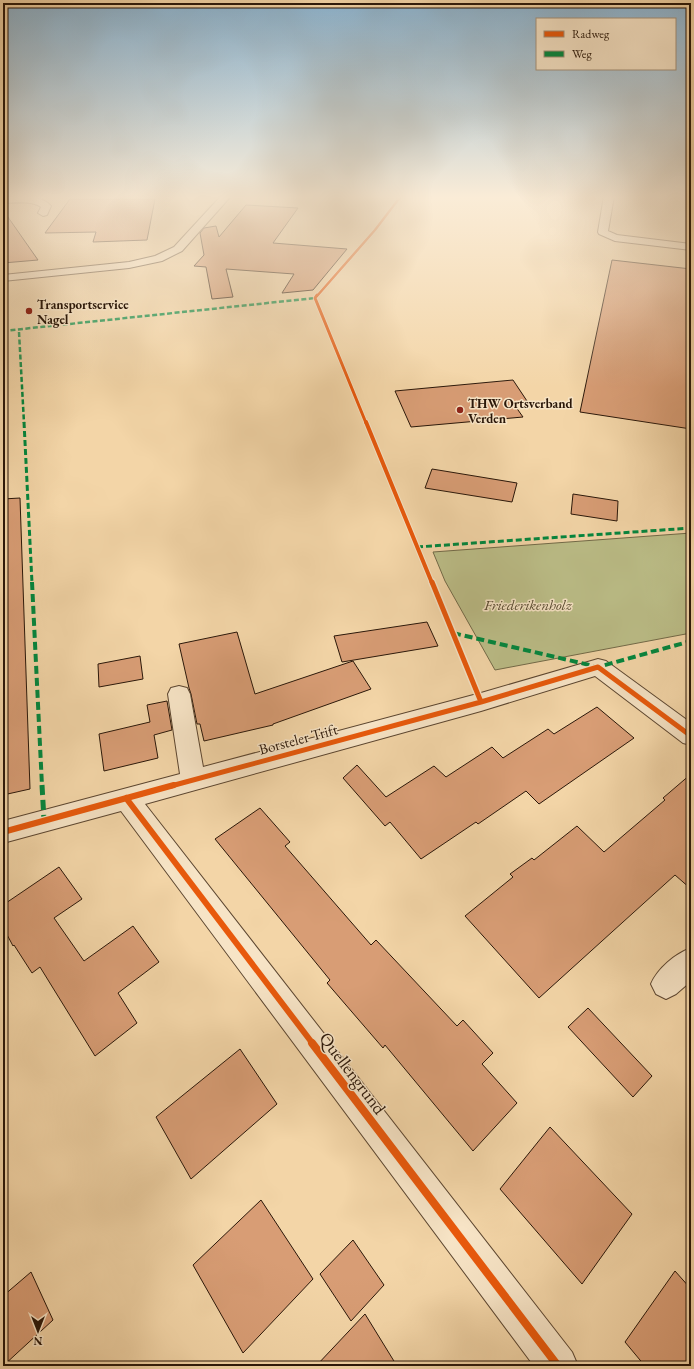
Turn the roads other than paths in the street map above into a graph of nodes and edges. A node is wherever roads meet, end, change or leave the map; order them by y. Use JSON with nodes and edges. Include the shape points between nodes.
{"nodes":[{"id":1,"x":154,"y":260,"type":"edge"},
{"id":2,"x":3,"y":278,"type":"edge"},
{"id":3,"x":179,"y":694,"type":"dead end"},
{"id":4,"x":691,"y":736,"type":"edge"},
{"id":5,"x":193,"y":780,"type":"junction"},
{"id":6,"x":126,"y":798,"type":"junction"},
{"id":7,"x":3,"y":832,"type":"edge"},
{"id":8,"x":691,"y":962,"type":"edge"},
{"id":9,"x":666,"y":984,"type":"dead end"},
{"id":10,"x":558,"y":1366,"type":"edge"}],
"edges":[{"from":1,"to":2,"type":"street","via":[[129,265]]},
{"from":3,"to":5,"type":"street"},
{"from":4,"to":5,"type":"street","name":"Borsteler Trift","via":[[598,667],[481,702]]},
{"from":5,"to":6,"type":"street","name":"Borsteler Trift"},
{"from":6,"to":7,"type":"street","name":"Borsteler Trift"},
{"from":6,"to":10,"type":"street","name":"Quellengrund"},
{"from":8,"to":9,"type":"street"}]}
